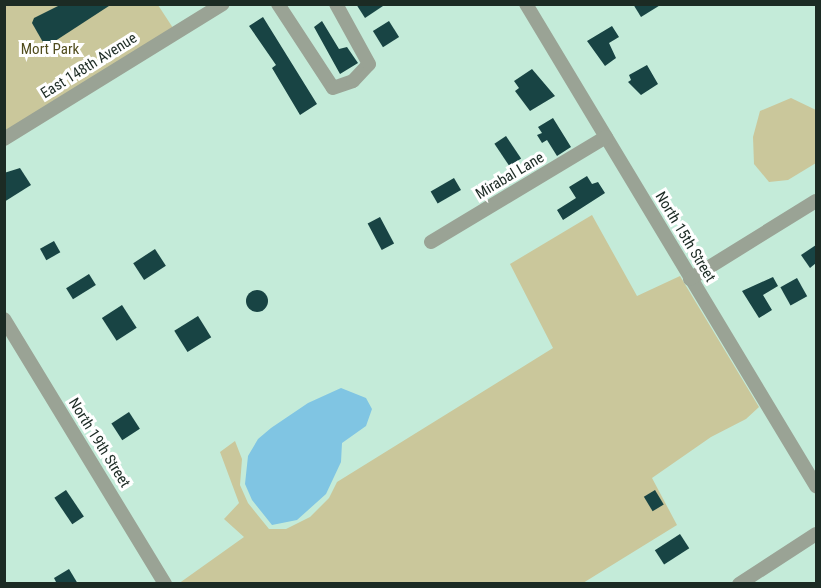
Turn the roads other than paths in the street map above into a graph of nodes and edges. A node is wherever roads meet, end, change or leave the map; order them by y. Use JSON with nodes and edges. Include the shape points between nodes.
{"nodes":[{"id":1,"x":223,"y":4,"type":"edge"},
{"id":2,"x":278,"y":4,"type":"edge"},
{"id":3,"x":336,"y":4,"type":"edge"},
{"id":4,"x":526,"y":4,"type":"edge"},
{"id":5,"x":606,"y":137,"type":"junction"},
{"id":6,"x":4,"y":139,"type":"edge"},
{"id":7,"x":816,"y":201,"type":"edge"},
{"id":8,"x":431,"y":243,"type":"dead end"},
{"id":9,"x":690,"y":279,"type":"junction"},
{"id":10,"x":4,"y":319,"type":"edge"},
{"id":11,"x":816,"y":486,"type":"edge"},
{"id":12,"x":816,"y":534,"type":"edge"},
{"id":13,"x":161,"y":582,"type":"edge"},
{"id":14,"x":739,"y":584,"type":"edge"}],
"edges":[{"from":1,"to":6,"type":"street","name":"East 148th Avenue"},
{"from":2,"to":3,"type":"street","via":[[333,88],[353,81],[369,64]]},
{"from":4,"to":5,"type":"street","name":"North 15th Street"},
{"from":5,"to":8,"type":"street","name":"Mirabal Lane"},
{"from":5,"to":9,"type":"street","name":"North 15th Street"},
{"from":7,"to":9,"type":"street"},
{"from":9,"to":11,"type":"street","name":"North 15th Street"},
{"from":10,"to":13,"type":"street","name":"North 19th Street"},
{"from":12,"to":14,"type":"street"}]}
